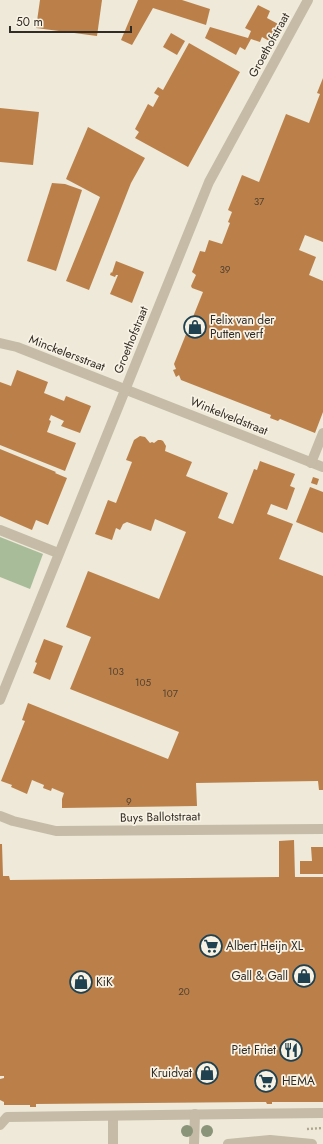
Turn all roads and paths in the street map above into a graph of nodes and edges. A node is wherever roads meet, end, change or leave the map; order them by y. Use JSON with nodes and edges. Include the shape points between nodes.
{"nodes":[{"id":1,"x":308,"y":0,"type":"edge"},
{"id":2,"x":0,"y":343,"type":"edge"},
{"id":3,"x":125,"y":389,"type":"junction"},
{"id":4,"x":323,"y":433,"type":"edge"},
{"id":5,"x":311,"y":462,"type":"junction"},
{"id":6,"x":323,"y":467,"type":"edge"},
{"id":7,"x":0,"y":530,"type":"edge"},
{"id":8,"x":58,"y":553,"type":"junction"},
{"id":9,"x":0,"y":700,"type":"edge"},
{"id":10,"x":0,"y":816,"type":"edge"},
{"id":11,"x":323,"y":828,"type":"edge"},
{"id":12,"x":323,"y":1113,"type":"edge"},
{"id":13,"x":195,"y":1114,"type":"junction"},
{"id":14,"x":113,"y":1116,"type":"junction"},
{"id":15,"x":0,"y":1125,"type":"edge"},
{"id":16,"x":323,"y":1128,"type":"edge"},
{"id":17,"x":307,"y":1129,"type":"dead end"},
{"id":18,"x":113,"y":1144,"type":"edge"},
{"id":19,"x":194,"y":1144,"type":"edge"},
{"id":20,"x":228,"y":1144,"type":"edge"},
{"id":21,"x":312,"y":1144,"type":"edge"}],
"edges":[{"from":1,"to":3,"type":"street","name":"Groethofstraat","via":[[209,182]]},
{"from":2,"to":3,"type":"street","name":"Minckelersstraat"},
{"from":3,"to":5,"type":"street","name":"Winkelveldstraat"},
{"from":3,"to":8,"type":"street","name":"Groethofstraat"},
{"from":4,"to":5,"type":"street"},
{"from":5,"to":6,"type":"street","name":"Winkelveldstraat"},
{"from":7,"to":8,"type":"street"},
{"from":8,"to":9,"type":"street","name":"Groethofstraat"},
{"from":10,"to":11,"type":"street","name":"Buys Ballotstraat","via":[[56,831]]},
{"from":12,"to":13,"type":"street"},
{"from":13,"to":14,"type":"street"},
{"from":13,"to":19,"type":"street"},
{"from":14,"to":15,"type":"street","via":[[7,1117]]},
{"from":14,"to":18,"type":"street"},
{"from":16,"to":17,"type":"path"},
{"from":20,"to":21,"type":"street","via":[[270,1140]]}]}
